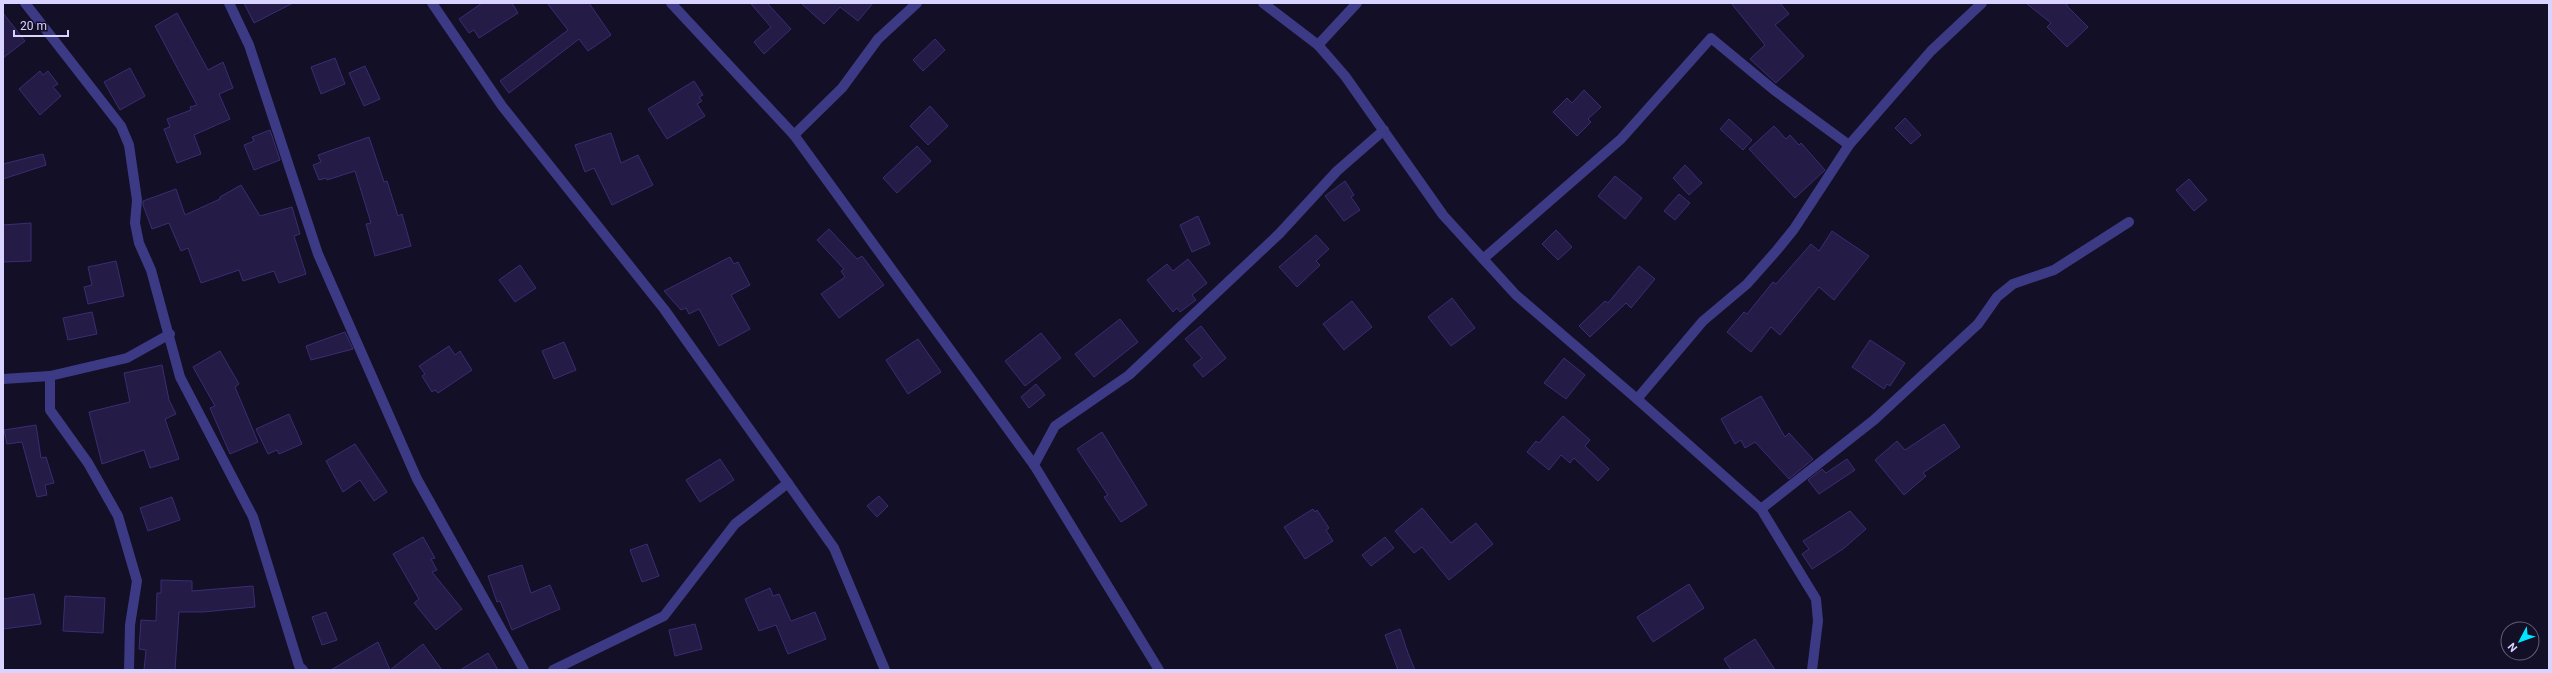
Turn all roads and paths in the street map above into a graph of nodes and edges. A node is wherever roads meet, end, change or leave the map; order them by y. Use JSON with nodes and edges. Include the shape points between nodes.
{"nodes":[{"id":1,"x":25,"y":3,"type":"edge"},
{"id":2,"x":229,"y":3,"type":"edge"},
{"id":3,"x":432,"y":3,"type":"edge"},
{"id":4,"x":671,"y":3,"type":"edge"},
{"id":5,"x":917,"y":3,"type":"edge"},
{"id":6,"x":1263,"y":3,"type":"edge"},
{"id":7,"x":1357,"y":3,"type":"edge"},
{"id":8,"x":1982,"y":3,"type":"edge"},
{"id":9,"x":1318,"y":45,"type":"junction"},
{"id":10,"x":1384,"y":130,"type":"junction"},
{"id":11,"x":794,"y":135,"type":"junction"},
{"id":12,"x":1849,"y":145,"type":"junction"},
{"id":13,"x":2128,"y":222,"type":"dead end"},
{"id":14,"x":1483,"y":259,"type":"junction"},
{"id":15,"x":170,"y":334,"type":"junction"},
{"id":16,"x":50,"y":376,"type":"junction"},
{"id":17,"x":3,"y":379,"type":"edge"},
{"id":18,"x":1637,"y":399,"type":"junction"},
{"id":19,"x":1034,"y":465,"type":"junction"},
{"id":20,"x":788,"y":483,"type":"junction"},
{"id":21,"x":1761,"y":509,"type":"junction"},
{"id":22,"x":129,"y":670,"type":"edge"},
{"id":23,"x":303,"y":670,"type":"edge"},
{"id":24,"x":524,"y":670,"type":"edge"},
{"id":25,"x":553,"y":670,"type":"edge"},
{"id":26,"x":885,"y":670,"type":"edge"},
{"id":27,"x":1159,"y":670,"type":"edge"},
{"id":28,"x":1812,"y":670,"type":"edge"}],
"edges":[{"from":1,"to":15,"type":"street","via":[[121,126],[129,145],[136,192],[135,223],[139,243],[151,270]]},
{"from":2,"to":24,"type":"street","via":[[250,45],[318,254],[417,479]]},
{"from":3,"to":20,"type":"street","via":[[502,106],[664,309]]},
{"from":4,"to":11,"type":"street"},
{"from":5,"to":11,"type":"street","via":[[878,39],[842,88]]},
{"from":6,"to":9,"type":"street"},
{"from":7,"to":9,"type":"street"},
{"from":8,"to":12,"type":"street","via":[[1931,51]]},
{"from":9,"to":10,"type":"street","via":[[1345,76]]},
{"from":10,"to":14,"type":"street","via":[[1443,215]]},
{"from":10,"to":19,"type":"street","via":[[1337,171],[1279,234],[1129,375],[1054,426]]},
{"from":11,"to":19,"type":"street"},
{"from":12,"to":14,"type":"street","via":[[1774,90],[1711,38],[1621,139]]},
{"from":12,"to":18,"type":"street","via":[[1794,229],[1777,250],[1747,284],[1703,321]]},
{"from":13,"to":21,"type":"street","via":[[2054,270],[2013,284],[1997,297],[1978,324],[1874,420]]},
{"from":14,"to":18,"type":"street","via":[[1516,295]]},
{"from":15,"to":16,"type":"street","via":[[127,358]]},
{"from":15,"to":23,"type":"street","via":[[180,377],[253,517],[299,666]]},
{"from":16,"to":17,"type":"street"},
{"from":16,"to":22,"type":"street","via":[[50,410],[88,463],[118,516],[137,581],[130,625]]},
{"from":18,"to":21,"type":"street"},
{"from":19,"to":27,"type":"street"},
{"from":20,"to":25,"type":"street","via":[[735,524],[664,616]]},
{"from":20,"to":26,"type":"street","via":[[834,548]]},
{"from":21,"to":28,"type":"street","via":[[1816,599],[1818,621]]}]}
